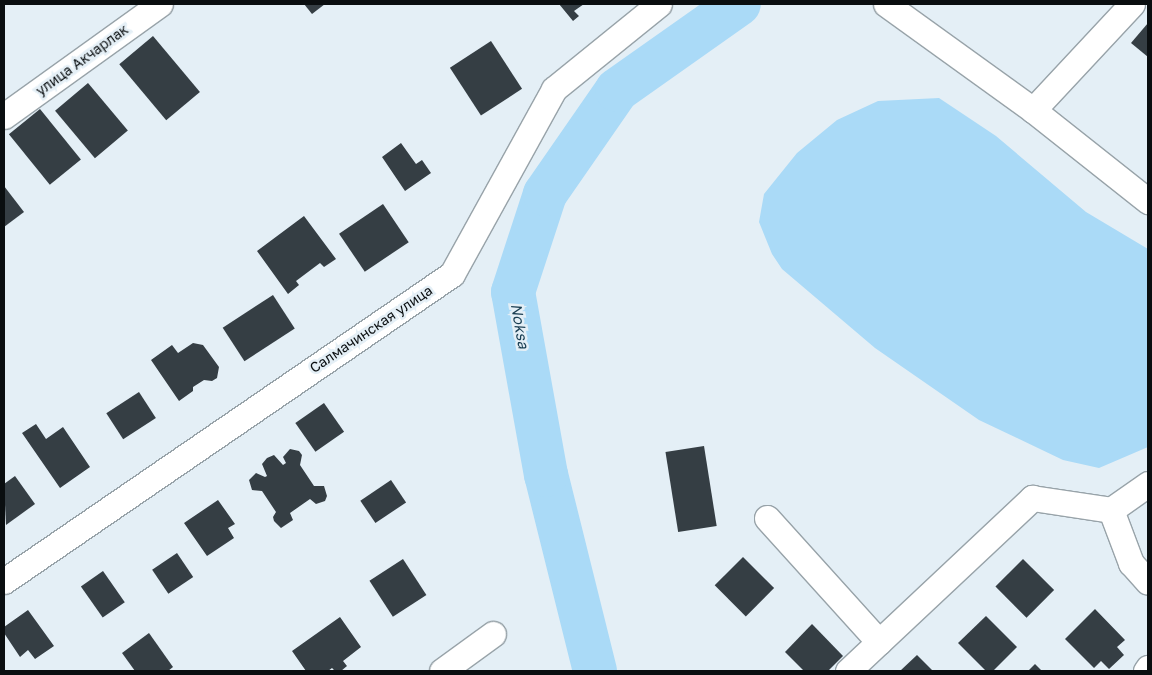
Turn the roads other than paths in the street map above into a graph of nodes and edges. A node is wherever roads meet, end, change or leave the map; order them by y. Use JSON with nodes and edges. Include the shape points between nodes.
{"nodes":[{"id":1,"x":160,"y":4,"type":"edge"},
{"id":2,"x":659,"y":4,"type":"edge"},
{"id":3,"x":886,"y":4,"type":"edge"},
{"id":4,"x":1132,"y":4,"type":"edge"},
{"id":5,"x":1033,"y":110,"type":"junction"},
{"id":6,"x":4,"y":116,"type":"edge"},
{"id":7,"x":1148,"y":201,"type":"edge"},
{"id":8,"x":1148,"y":484,"type":"edge"},
{"id":9,"x":1111,"y":510,"type":"junction"},
{"id":10,"x":767,"y":518,"type":"dead end"},
{"id":11,"x":4,"y":581,"type":"edge"},
{"id":12,"x":1148,"y":582,"type":"edge"},
{"id":13,"x":493,"y":634,"type":"dead end"},
{"id":14,"x":879,"y":642,"type":"junction"},
{"id":15,"x":1148,"y":668,"type":"edge"},
{"id":16,"x":442,"y":671,"type":"edge"},
{"id":17,"x":848,"y":671,"type":"edge"},
{"id":18,"x":1146,"y":671,"type":"edge"}],
"edges":[{"from":1,"to":6,"type":"street","name":"улица Акчарлак"},
{"from":2,"to":11,"type":"street","name":"Салмачинская улица","via":[[554,89],[452,274]]},
{"from":3,"to":5,"type":"street"},
{"from":4,"to":5,"type":"street"},
{"from":5,"to":7,"type":"street"},
{"from":8,"to":9,"type":"street"},
{"from":9,"to":12,"type":"street","via":[[1131,563]]},
{"from":9,"to":14,"type":"street","via":[[1032,498]]},
{"from":10,"to":14,"type":"street"},
{"from":13,"to":16,"type":"street"},
{"from":14,"to":17,"type":"street"},
{"from":15,"to":18,"type":"street"}]}
